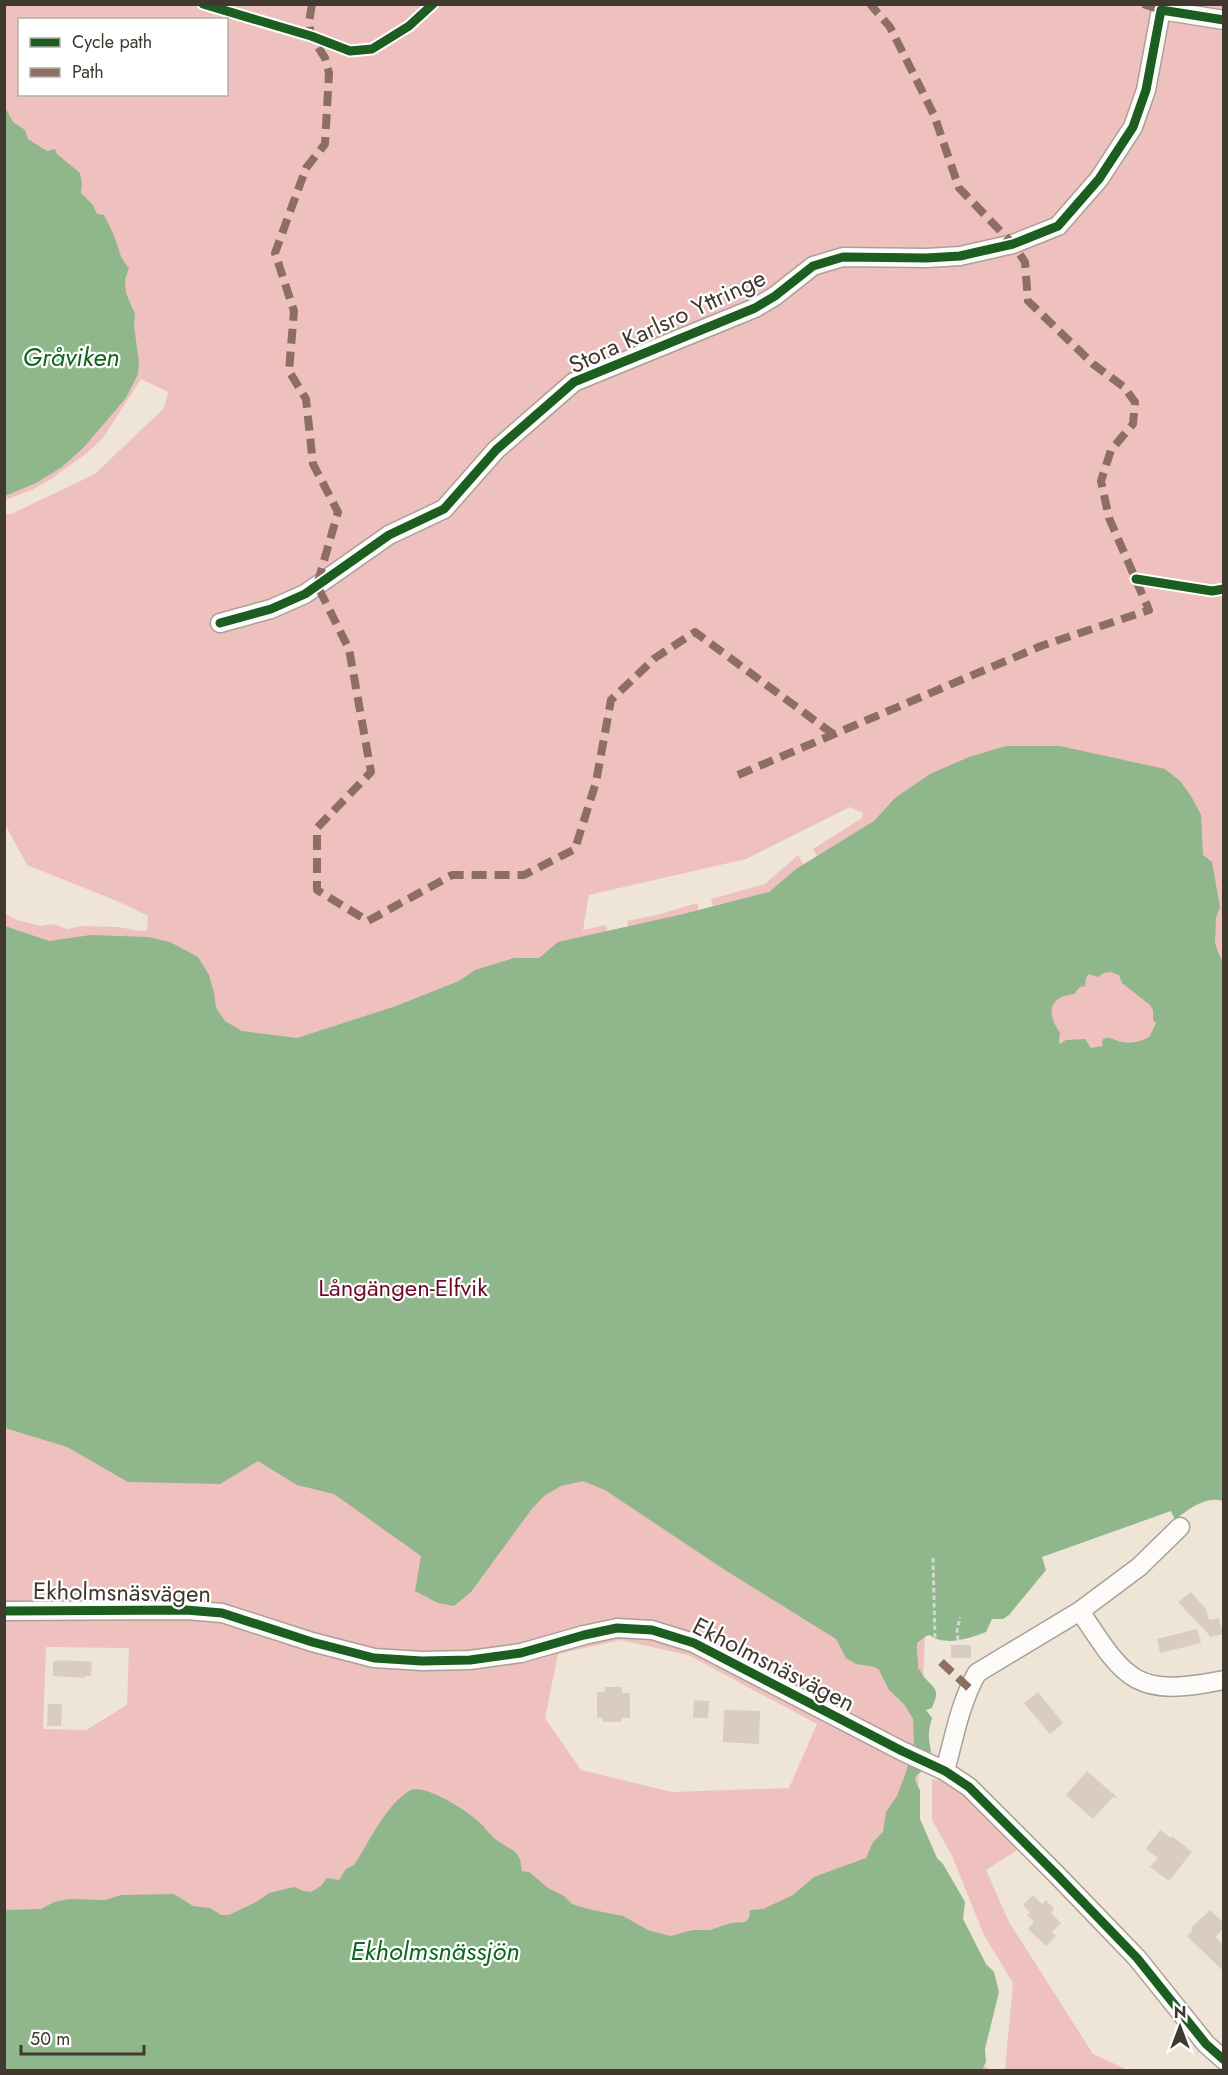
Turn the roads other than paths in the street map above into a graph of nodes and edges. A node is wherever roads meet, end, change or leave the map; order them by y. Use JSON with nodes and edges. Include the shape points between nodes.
{"nodes":[{"id":1,"x":1224,"y":20,"type":"edge"},
{"id":2,"x":220,"y":623,"type":"dead end"},
{"id":3,"x":1180,"y":1527,"type":"dead end"},
{"id":4,"x":4,"y":1611,"type":"edge"},
{"id":5,"x":1080,"y":1611,"type":"junction"},
{"id":6,"x":1224,"y":1680,"type":"edge"},
{"id":7,"x":945,"y":1771,"type":"junction"},
{"id":8,"x":1224,"y":2060,"type":"edge"}],
"edges":[{"from":1,"to":2,"type":"street","name":"Stora Karlsro Yttringe","via":[[1161,10],[1146,90],[1133,127],[1099,178],[1058,226],[1013,244],[960,256],[843,257],[813,266],[755,308],[574,382],[496,450],[444,508],[389,535],[305,594],[271,609]]},
{"from":3,"to":5,"type":"street","via":[[1139,1567]]},
{"from":4,"to":7,"type":"street","name":"Ekholmsnäsvägen","via":[[222,1613],[374,1658],[422,1661],[521,1653],[617,1628],[652,1630],[709,1650]]},
{"from":5,"to":6,"type":"street","via":[[1108,1654],[1138,1681],[1160,1687]]},
{"from":5,"to":7,"type":"street","via":[[977,1673],[963,1703]]},
{"from":7,"to":8,"type":"street","name":"Ekholmsnäsvägen","via":[[969,1787],[1059,1876],[1137,1958],[1206,2044]]}]}
